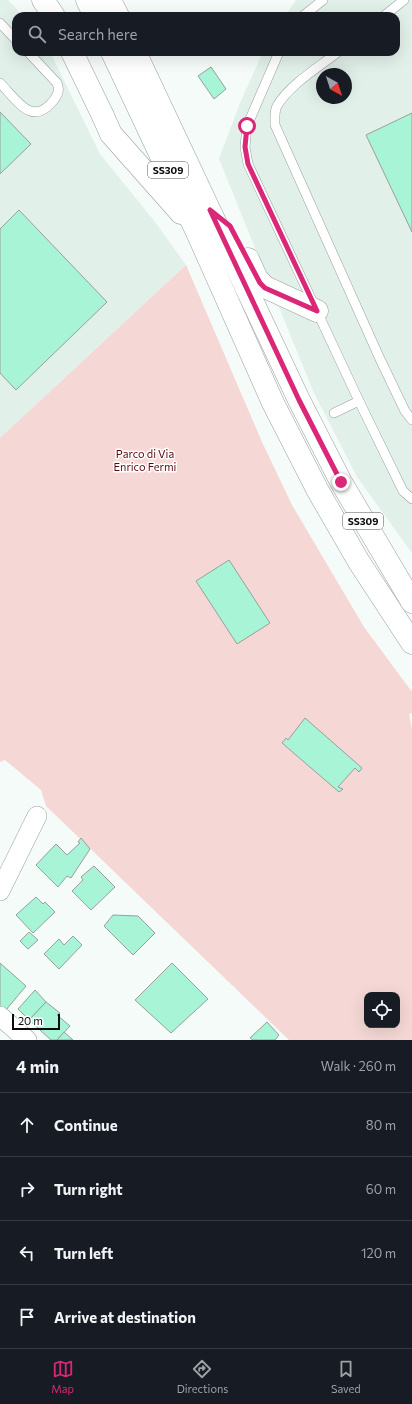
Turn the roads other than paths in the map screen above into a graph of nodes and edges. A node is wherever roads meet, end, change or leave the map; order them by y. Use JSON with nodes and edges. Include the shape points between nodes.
{"nodes":[{"id":1,"x":43,"y":0,"type":"edge"},
{"id":2,"x":51,"y":0,"type":"edge"},
{"id":3,"x":87,"y":0,"type":"edge"},
{"id":4,"x":110,"y":0,"type":"edge"},
{"id":5,"x":323,"y":0,"type":"edge"},
{"id":6,"x":404,"y":0,"type":"edge"},
{"id":7,"x":52,"y":12,"type":"edge"},
{"id":8,"x":54,"y":12,"type":"edge"},
{"id":9,"x":93,"y":12,"type":"edge"},
{"id":10,"x":116,"y":12,"type":"edge"},
{"id":11,"x":308,"y":12,"type":"edge"},
{"id":12,"x":389,"y":12,"type":"edge"},
{"id":13,"x":0,"y":23,"type":"edge"},
{"id":14,"x":12,"y":36,"type":"edge"},
{"id":15,"x":32,"y":56,"type":"edge"},
{"id":16,"x":74,"y":56,"type":"edge"},
{"id":17,"x":114,"y":56,"type":"edge"},
{"id":18,"x":137,"y":56,"type":"edge"},
{"id":19,"x":277,"y":56,"type":"edge"},
{"id":20,"x":333,"y":56,"type":"edge"},
{"id":21,"x":0,"y":83,"type":"edge"},
{"id":22,"x":210,"y":210,"type":"junction"},
{"id":23,"x":196,"y":230,"type":"junction"},
{"id":24,"x":317,"y":311,"type":"junction"},
{"id":25,"x":359,"y":402,"type":"junction"},
{"id":26,"x":334,"y":413,"type":"dead end"},
{"id":27,"x":412,"y":420,"type":"edge"},
{"id":28,"x":412,"y":499,"type":"edge"},
{"id":29,"x":412,"y":602,"type":"edge"},
{"id":30,"x":412,"y":643,"type":"edge"},
{"id":31,"x":37,"y":816,"type":"dead end"},
{"id":32,"x":0,"y":891,"type":"edge"},
{"id":33,"x":0,"y":1016,"type":"edge"},
{"id":34,"x":27,"y":1040,"type":"edge"}],
"edges":[{"from":1,"to":7,"type":"main road"},
{"from":2,"to":8,"type":"lane"},
{"from":3,"to":9,"type":"main road"},
{"from":4,"to":10,"type":"main road"},
{"from":5,"to":11,"type":"lane"},
{"from":6,"to":12,"type":"lane"},
{"from":13,"to":14,"type":"lane"},
{"from":15,"to":21,"type":"lane","via":[[59,88],[53,101],[44,109],[36,114],[26,110]]},
{"from":16,"to":23,"type":"main road","via":[[111,134]]},
{"from":17,"to":23,"type":"main road","number":"SS309"},
{"from":18,"to":22,"type":"main road","number":"SS309"},
{"from":19,"to":24,"type":"lane","via":[[247,126],[245,147],[248,164]]},
{"from":20,"to":27,"type":"lane","via":[[283,98],[276,108],[275,125],[380,359],[405,411]]},
{"from":22,"to":24,"type":"main road","via":[[230,226],[265,288]]},
{"from":22,"to":29,"type":"main road","number":"SS309","via":[[299,400],[338,476]]},
{"from":23,"to":30,"type":"main road","number":"SS309","via":[[273,403],[315,484],[359,562]]},
{"from":24,"to":25,"type":"lane"},
{"from":25,"to":26,"type":"lane"},
{"from":25,"to":28,"type":"lane","via":[[403,491]]},
{"from":31,"to":32,"type":"street"},
{"from":33,"to":34,"type":"street"}]}
